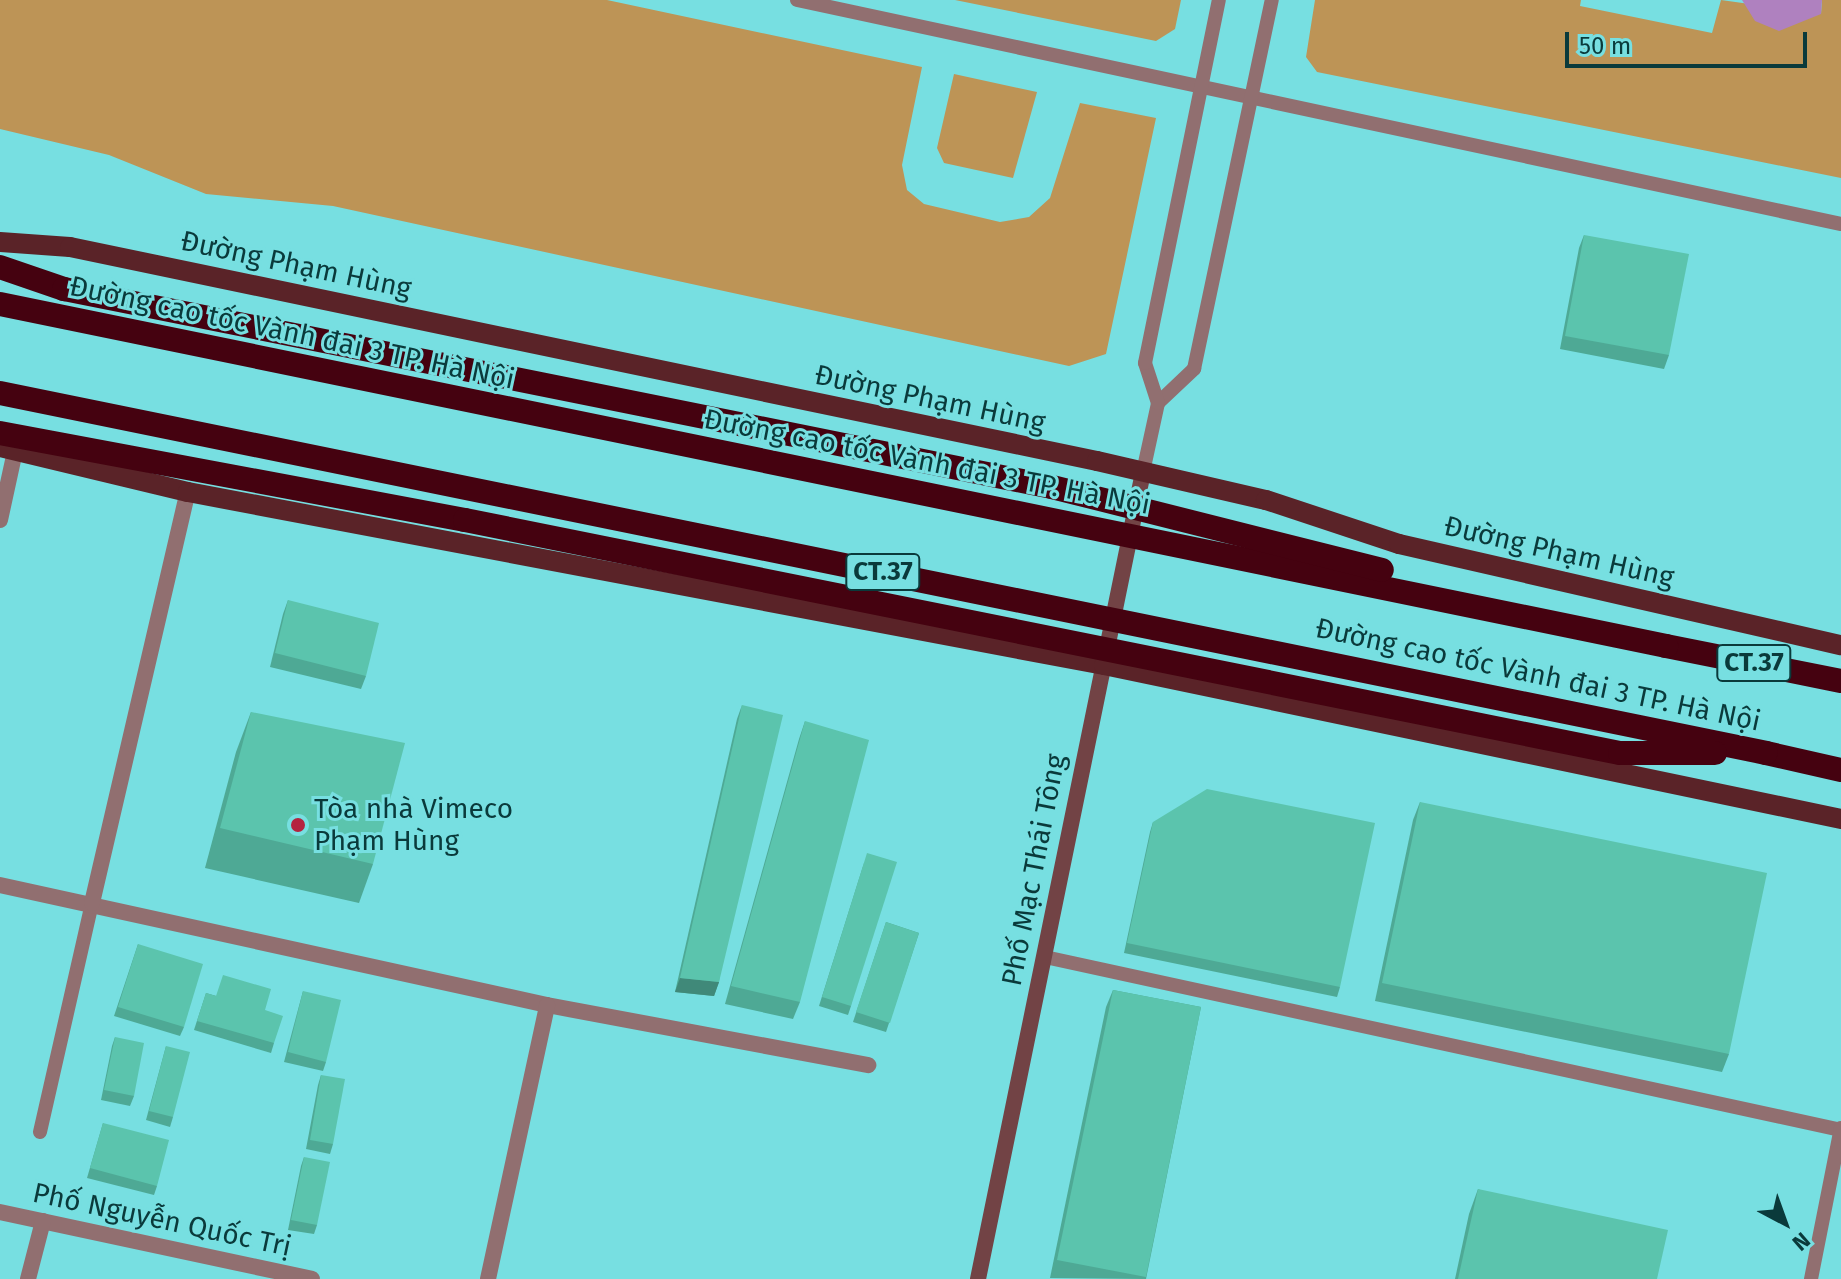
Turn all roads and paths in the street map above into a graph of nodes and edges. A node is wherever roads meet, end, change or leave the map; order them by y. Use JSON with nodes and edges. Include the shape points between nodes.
{"nodes":[{"id":1,"x":797,"y":0,"type":"edge"},
{"id":2,"x":1219,"y":0,"type":"edge"},
{"id":3,"x":1272,"y":0,"type":"edge"},
{"id":4,"x":1201,"y":88,"type":"junction"},
{"id":5,"x":1248,"y":102,"type":"junction"},
{"id":6,"x":1841,"y":224,"type":"edge"},
{"id":7,"x":0,"y":242,"type":"edge"},
{"id":8,"x":0,"y":267,"type":"edge"},
{"id":9,"x":0,"y":304,"type":"edge"},
{"id":10,"x":0,"y":393,"type":"edge"},
{"id":11,"x":1158,"y":403,"type":"junction"},
{"id":12,"x":5,"y":444,"type":"edge"},
{"id":13,"x":1143,"y":472,"type":"junction"},
{"id":14,"x":188,"y":492,"type":"junction"},
{"id":15,"x":0,"y":520,"type":"edge"},
{"id":16,"x":1841,"y":645,"type":"edge"},
{"id":17,"x":1666,"y":646,"type":"junction"},
{"id":18,"x":1104,"y":665,"type":"junction"},
{"id":19,"x":1841,"y":681,"type":"edge"},
{"id":20,"x":1766,"y":753,"type":"junction"},
{"id":21,"x":1841,"y":770,"type":"edge"},
{"id":22,"x":1841,"y":819,"type":"edge"},
{"id":23,"x":0,"y":885,"type":"edge"},
{"id":24,"x":92,"y":903,"type":"junction"},
{"id":25,"x":1045,"y":957,"type":"junction"},
{"id":26,"x":547,"y":1005,"type":"junction"},
{"id":27,"x":868,"y":1065,"type":"dead end"},
{"id":28,"x":1841,"y":1130,"type":"edge"},
{"id":29,"x":40,"y":1132,"type":"dead end"},
{"id":30,"x":0,"y":1212,"type":"edge"},
{"id":31,"x":43,"y":1221,"type":"junction"},
{"id":32,"x":28,"y":1279,"type":"edge"},
{"id":33,"x":312,"y":1279,"type":"edge"},
{"id":34,"x":488,"y":1279,"type":"edge"},
{"id":35,"x":978,"y":1279,"type":"edge"},
{"id":36,"x":1811,"y":1279,"type":"edge"}],
"edges":[{"from":1,"to":4,"type":"lane"},
{"from":2,"to":4,"type":"lane"},
{"from":3,"to":5,"type":"lane"},
{"from":4,"to":5,"type":"lane"},
{"from":4,"to":11,"type":"lane","via":[[1145,363]]},
{"from":5,"to":6,"type":"lane"},
{"from":5,"to":11,"type":"lane","via":[[1194,369]]},
{"from":7,"to":13,"type":"main road","name":"Đường Phạm Hùng","via":[[70,247]]},
{"from":8,"to":17,"type":"highway","bridge":true,"via":[[64,289],[1052,487]]},
{"from":9,"to":17,"type":"highway","name":"Đường cao tốc Vành đai 3 TP. Hà Nội","number":"CT.37","bridge":true},
{"from":10,"to":20,"type":"highway","name":"Đường cao tốc Vành đai 3 TP. Hà Nội","number":"CT.37","bridge":true},
{"from":11,"to":13,"type":"lane"},
{"from":12,"to":14,"type":"main road"},
{"from":12,"to":15,"type":"street"},
{"from":12,"to":20,"type":"highway","bridge":true,"via":[[465,520],[1620,753]]},
{"from":13,"to":16,"type":"main road","name":"Đường Phạm Hùng","via":[[1266,500],[1399,544]]},
{"from":13,"to":18,"type":"street","name":"Phố Mạc Thái Tông"},
{"from":14,"to":18,"type":"main road"},
{"from":14,"to":24,"type":"street"},
{"from":17,"to":19,"type":"highway","name":"Đường cao tốc Vành đai 3 TP. Hà Nội","number":"CT.37"},
{"from":18,"to":22,"type":"main road"},
{"from":18,"to":25,"type":"street","name":"Phố Mạc Thái Tông"},
{"from":20,"to":21,"type":"highway","name":"Đường cao tốc Vành đai 3 TP. Hà Nội","number":"CT.37"},
{"from":23,"to":24,"type":"street"},
{"from":24,"to":26,"type":"street"},
{"from":24,"to":29,"type":"lane"},
{"from":25,"to":28,"type":"lane"},
{"from":25,"to":35,"type":"street","name":"Phố Mạc Thái Tông"},
{"from":26,"to":27,"type":"street"},
{"from":26,"to":34,"type":"street"},
{"from":28,"to":36,"type":"lane"},
{"from":30,"to":31,"type":"street","name":"Phố Nguyễn Quốc Trị"},
{"from":31,"to":32,"type":"street"},
{"from":31,"to":33,"type":"street","name":"Phố Nguyễn Quốc Trị"}]}
